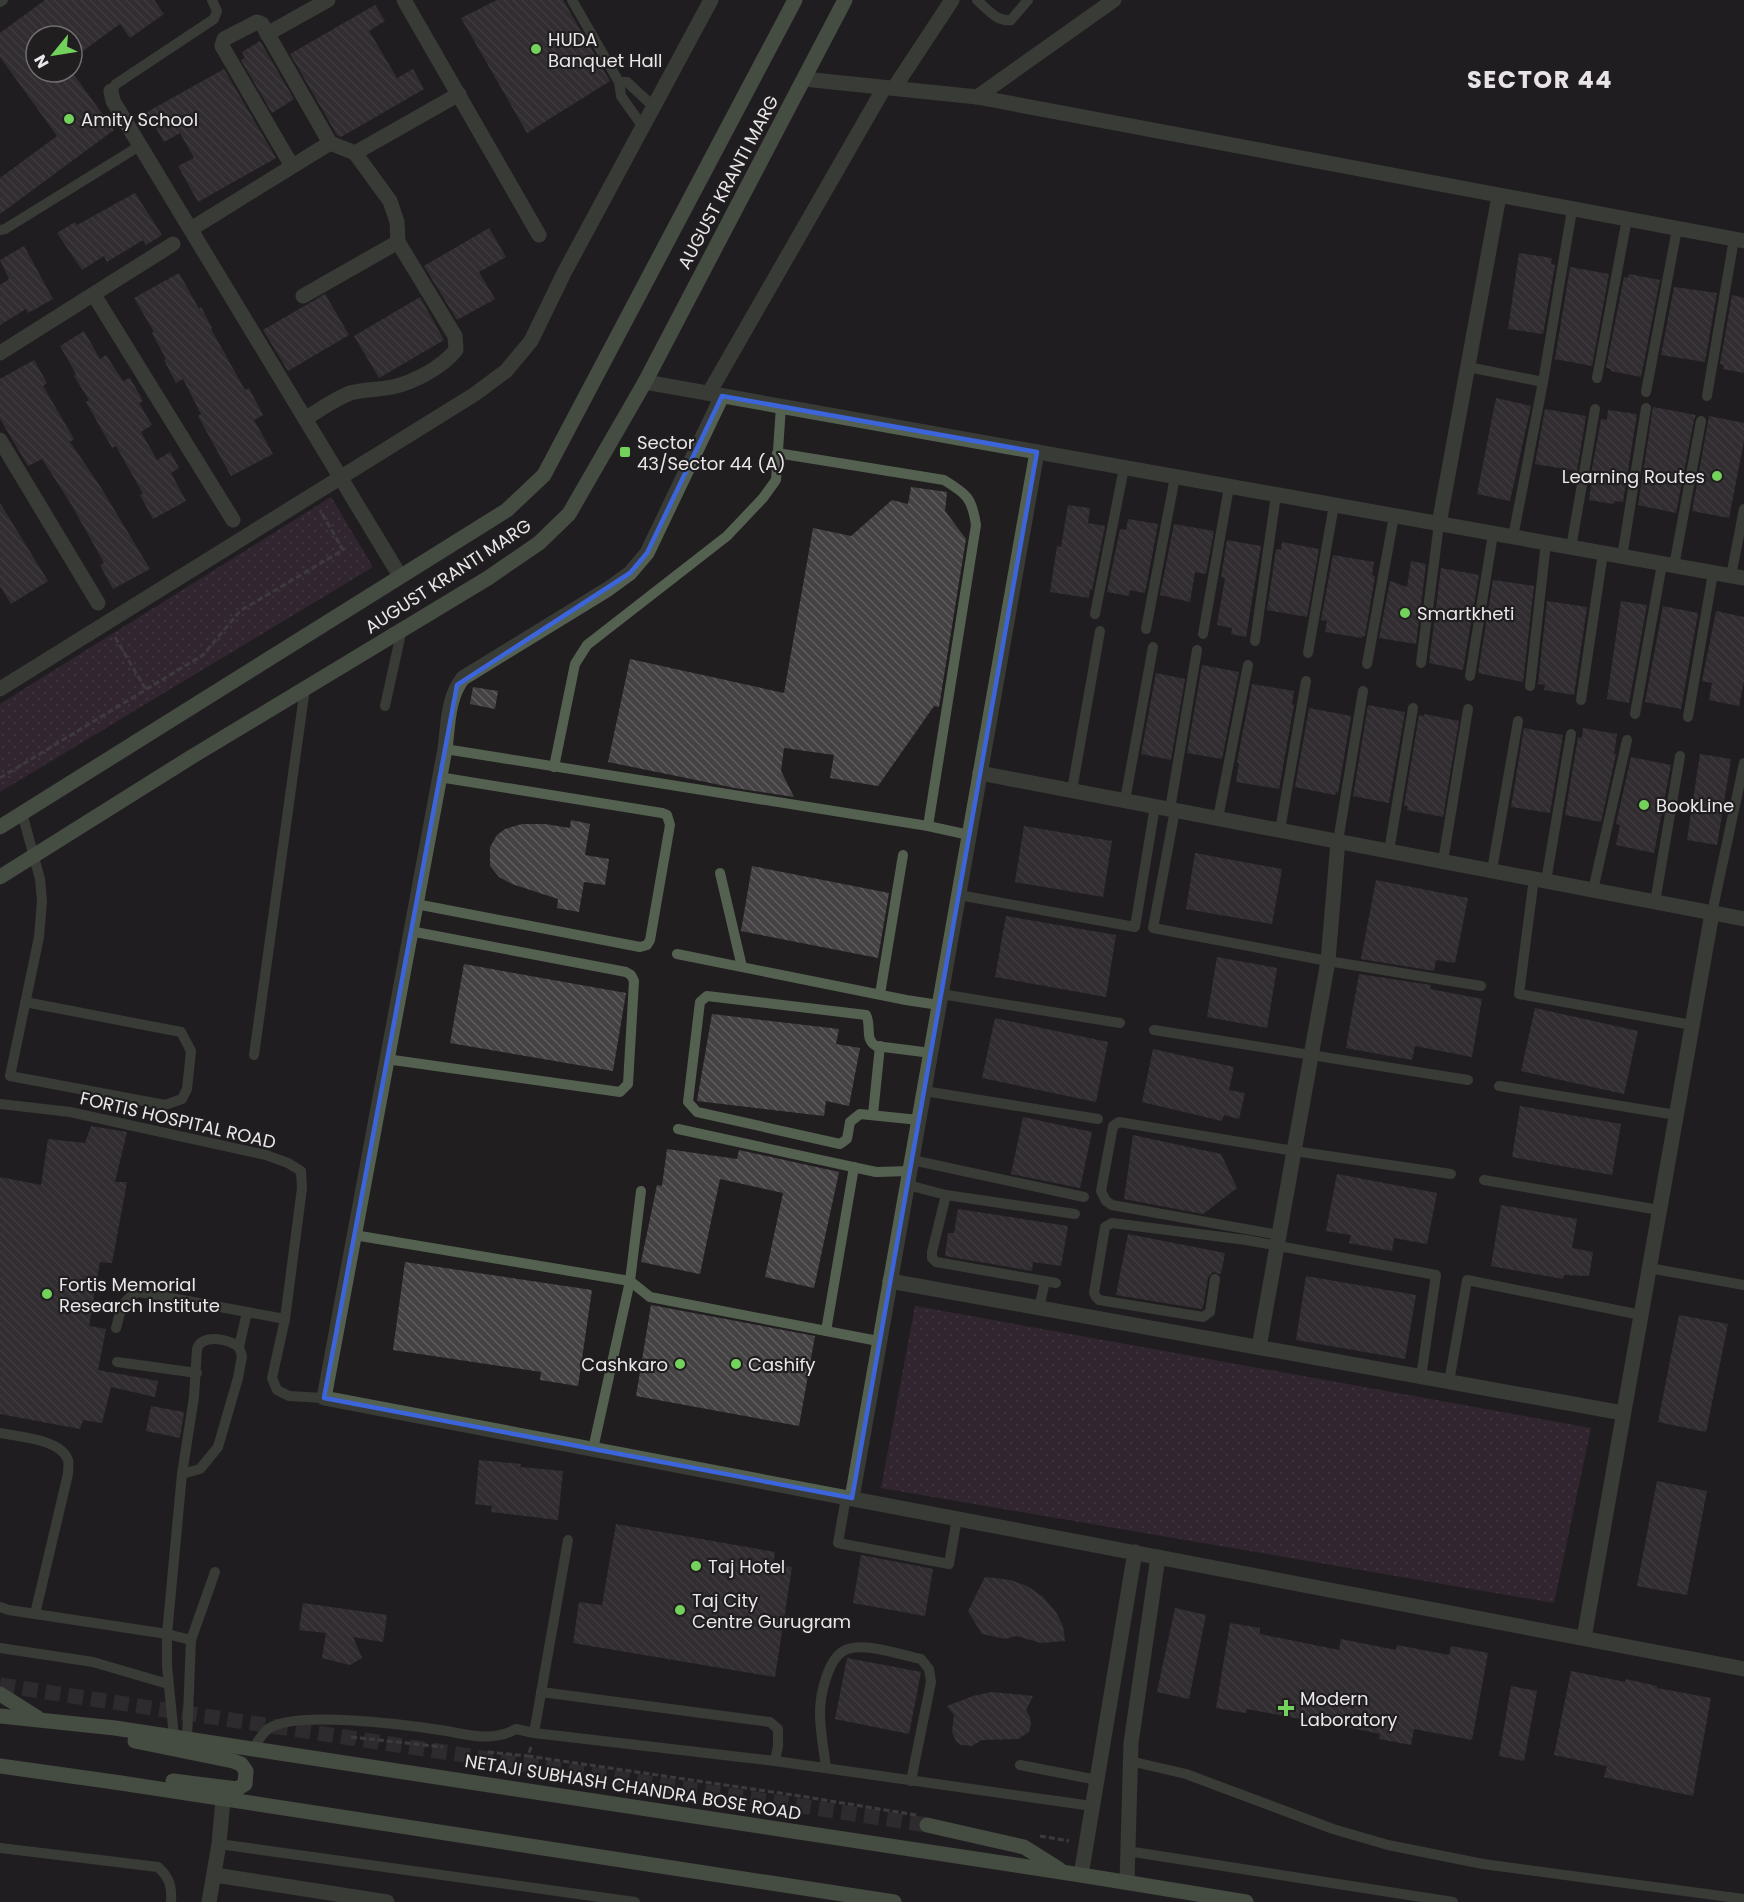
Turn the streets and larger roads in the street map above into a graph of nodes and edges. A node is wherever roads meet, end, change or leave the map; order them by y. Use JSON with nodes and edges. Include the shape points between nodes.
{"nodes":[{"id":1,"x":328,"y":0,"type":"edge"},
{"id":2,"x":404,"y":0,"type":"edge"},
{"id":3,"x":711,"y":0,"type":"edge"},
{"id":4,"x":795,"y":0,"type":"edge"},
{"id":5,"x":845,"y":0,"type":"edge"},
{"id":6,"x":952,"y":0,"type":"edge"},
{"id":7,"x":1114,"y":0,"type":"edge"},
{"id":8,"x":267,"y":34,"type":"junction"},
{"id":9,"x":804,"y":79,"type":"junction"},
{"id":10,"x":889,"y":88,"type":"junction"},
{"id":11,"x":111,"y":91,"type":"road end"},
{"id":12,"x":459,"y":94,"type":"junction"},
{"id":13,"x":977,"y":97,"type":"junction"},
{"id":14,"x":330,"y":143,"type":"junction"},
{"id":15,"x":355,"y":153,"type":"junction"},
{"id":16,"x":292,"y":166,"type":"junction"},
{"id":17,"x":1499,"y":196,"type":"junction"},
{"id":18,"x":191,"y":229,"type":"junction"},
{"id":19,"x":539,"y":235,"type":"dead end"},
{"id":20,"x":1739,"y":240,"type":"edge"},
{"id":21,"x":398,"y":242,"type":"junction"},
{"id":22,"x":173,"y":244,"type":"dead end"},
{"id":23,"x":94,"y":295,"type":"junction"},
{"id":24,"x":303,"y":296,"type":"dead end"},
{"id":25,"x":0,"y":353,"type":"edge"},
{"id":26,"x":645,"y":382,"type":"junction"},
{"id":27,"x":715,"y":395,"type":"junction"},
{"id":28,"x":305,"y":419,"type":"junction"},
{"id":29,"x":0,"y":440,"type":"edge"},
{"id":30,"x":1037,"y":452,"type":"junction"},
{"id":31,"x":340,"y":476,"type":"junction"},
{"id":32,"x":233,"y":520,"type":"dead end"},
{"id":33,"x":1439,"y":524,"type":"junction"},
{"id":34,"x":400,"y":576,"type":"junction"},
{"id":35,"x":1737,"y":577,"type":"edge"},
{"id":36,"x":98,"y":603,"type":"dead end"},
{"id":37,"x":0,"y":689,"type":"edge"},
{"id":38,"x":980,"y":773,"type":"junction"},
{"id":39,"x":0,"y":827,"type":"edge"},
{"id":40,"x":1338,"y":841,"type":"junction"},
{"id":41,"x":0,"y":877,"type":"edge"},
{"id":42,"x":1712,"y":913,"type":"junction"},
{"id":43,"x":1744,"y":919,"type":"edge"},
{"id":44,"x":890,"y":1281,"type":"junction"},
{"id":45,"x":1259,"y":1347,"type":"junction"},
{"id":46,"x":1623,"y":1413,"type":"junction"},
{"id":47,"x":849,"y":1498,"type":"junction"},
{"id":48,"x":1135,"y":1552,"type":"junction"},
{"id":49,"x":1158,"y":1557,"type":"junction"},
{"id":50,"x":1584,"y":1638,"type":"junction"},
{"id":51,"x":1744,"y":1669,"type":"edge"},
{"id":52,"x":0,"y":1694,"type":"edge"},
{"id":53,"x":0,"y":1710,"type":"edge"},
{"id":54,"x":7,"y":1717,"type":"edge"},
{"id":55,"x":41,"y":1720,"type":"junction"},
{"id":56,"x":115,"y":1728,"type":"junction"},
{"id":57,"x":0,"y":1766,"type":"edge"},
{"id":58,"x":121,"y":1783,"type":"junction"},
{"id":59,"x":223,"y":1799,"type":"junction"},
{"id":60,"x":922,"y":1820,"type":"tunnel mouth"},
{"id":61,"x":1064,"y":1872,"type":"junction"},
{"id":62,"x":215,"y":1875,"type":"junction"},
{"id":63,"x":1081,"y":1875,"type":"junction"},
{"id":64,"x":1127,"y":1882,"type":"junction"},
{"id":65,"x":209,"y":1902,"type":"edge"},
{"id":66,"x":387,"y":1902,"type":"edge"},
{"id":67,"x":894,"y":1902,"type":"edge"},
{"id":68,"x":1245,"y":1902,"type":"edge"}],
"edges":[{"from":1,"to":8,"type":"street"},
{"from":2,"to":12,"type":"street"},
{"from":3,"to":31,"type":"street","via":[[531,341],[506,371],[475,394]]},
{"from":4,"to":34,"type":"main road","name":"AUGUST KRANTI MARG","via":[[544,475],[507,510]]},
{"from":5,"to":9,"type":"main road","name":"AUGUST KRANTI MARG"},
{"from":6,"to":10,"type":"street"},
{"from":7,"to":13,"type":"street"},
{"from":8,"to":14,"type":"street"},
{"from":8,"to":16,"type":"street","via":[[257,22],[224,39],[222,46]]},
{"from":9,"to":10,"type":"street"},
{"from":9,"to":26,"type":"main road","name":"AUGUST KRANTI MARG"},
{"from":10,"to":13,"type":"street"},
{"from":10,"to":27,"type":"street"},
{"from":11,"to":18,"type":"street","via":[[113,101]]},
{"from":12,"to":15,"type":"street"},
{"from":12,"to":19,"type":"street"},
{"from":13,"to":17,"type":"street"},
{"from":14,"to":15,"type":"street"},
{"from":14,"to":16,"type":"street"},
{"from":15,"to":21,"type":"street","via":[[390,201]]},
{"from":16,"to":18,"type":"street"},
{"from":17,"to":20,"type":"street"},
{"from":17,"to":33,"type":"street"},
{"from":18,"to":28,"type":"street"},
{"from":21,"to":24,"type":"street"},
{"from":21,"to":28,"type":"street","via":[[455,336],[456,350],[410,382],[348,394]]},
{"from":22,"to":23,"type":"street"},
{"from":23,"to":25,"type":"street"},
{"from":23,"to":32,"type":"street"},
{"from":26,"to":27,"type":"street"},
{"from":26,"to":41,"type":"main road","name":"AUGUST KRANTI MARG","via":[[569,514],[539,543]]},
{"from":27,"to":30,"type":"street"},
{"from":27,"to":47,"type":"street","via":[[647,553],[630,573],[457,685],[324,1398]]},
{"from":28,"to":31,"type":"street"},
{"from":29,"to":36,"type":"street"},
{"from":30,"to":33,"type":"street"},
{"from":30,"to":38,"type":"street"},
{"from":31,"to":34,"type":"street"},
{"from":31,"to":37,"type":"street"},
{"from":33,"to":35,"type":"street"},
{"from":34,"to":39,"type":"main road","name":"AUGUST KRANTI MARG"},
{"from":38,"to":40,"type":"street"},
{"from":38,"to":44,"type":"street"},
{"from":40,"to":42,"type":"street"},
{"from":40,"to":45,"type":"street","via":[[1328,961]]},
{"from":42,"to":43,"type":"street"},
{"from":42,"to":46,"type":"street"},
{"from":44,"to":45,"type":"street"},
{"from":44,"to":47,"type":"street"},
{"from":45,"to":46,"type":"street"},
{"from":46,"to":50,"type":"street"},
{"from":47,"to":48,"type":"street"},
{"from":48,"to":49,"type":"street"},
{"from":48,"to":63,"type":"street"},
{"from":49,"to":50,"type":"street"},
{"from":49,"to":64,"type":"street","via":[[1131,1743]]},
{"from":50,"to":51,"type":"street"},
{"from":52,"to":55,"type":"main road"},
{"from":53,"to":54,"type":"main road"},
{"from":54,"to":55,"type":"main road","name":"NETAJI SUBHASH CHANDRA BOSE ROAD"},
{"from":55,"to":56,"type":"main road","name":"NETAJI SUBHASH CHANDRA BOSE ROAD"},
{"from":56,"to":58,"type":"main road","via":[[135,1741],[238,1763],[246,1771],[245,1784],[231,1789],[142,1777]]},
{"from":56,"to":61,"type":"main road","name":"NETAJI SUBHASH CHANDRA BOSE ROAD"},
{"from":57,"to":58,"type":"main road"},
{"from":58,"to":59,"type":"main road"},
{"from":59,"to":62,"type":"street"},
{"from":59,"to":67,"type":"main road"},
{"from":60,"to":61,"type":"main road","via":[[1024,1846]]},
{"from":61,"to":63,"type":"main road","name":"NETAJI SUBHASH CHANDRA BOSE ROAD"},
{"from":62,"to":65,"type":"street"},
{"from":62,"to":66,"type":"street"},
{"from":63,"to":64,"type":"main road","name":"NETAJI SUBHASH CHANDRA BOSE ROAD"},
{"from":64,"to":68,"type":"main road","name":"NETAJI SUBHASH CHANDRA BOSE ROAD"}]}
